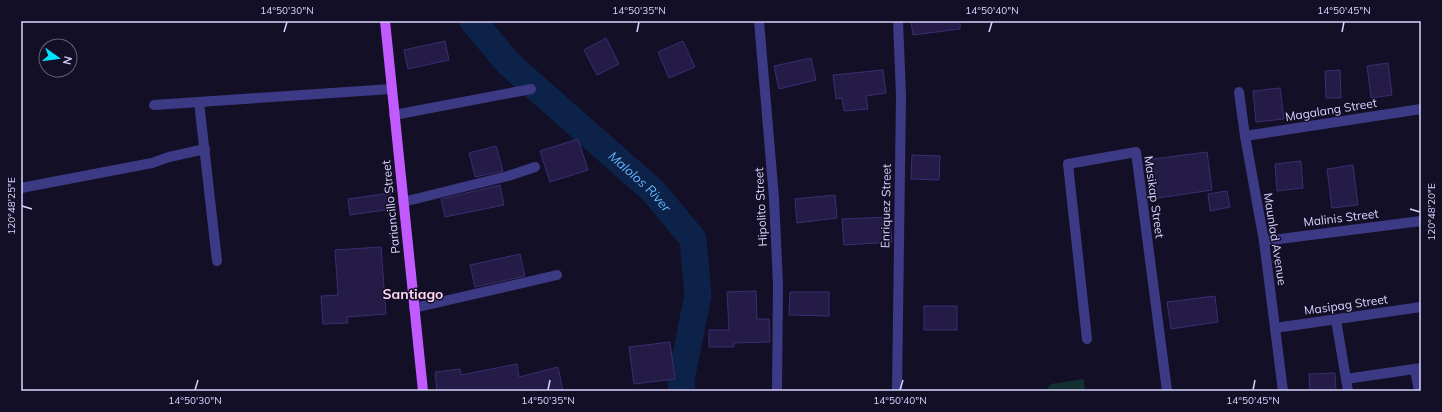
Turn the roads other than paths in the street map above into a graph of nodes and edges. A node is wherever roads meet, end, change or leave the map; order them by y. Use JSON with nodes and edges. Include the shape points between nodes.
{"nodes":[{"id":1,"x":385,"y":21,"type":"edge"},
{"id":2,"x":759,"y":21,"type":"edge"},
{"id":3,"x":898,"y":21,"type":"edge"},
{"id":4,"x":531,"y":88,"type":"dead end"},
{"id":5,"x":391,"y":89,"type":"junction"},
{"id":6,"x":1239,"y":92,"type":"dead end"},
{"id":7,"x":199,"y":102,"type":"junction"},
{"id":8,"x":154,"y":106,"type":"dead end"},
{"id":9,"x":1421,"y":109,"type":"edge"},
{"id":10,"x":394,"y":115,"type":"junction"},
{"id":11,"x":1245,"y":136,"type":"junction"},
{"id":12,"x":204,"y":149,"type":"junction"},
{"id":13,"x":535,"y":167,"type":"dead end"},
{"id":14,"x":21,"y":188,"type":"edge"},
{"id":15,"x":403,"y":202,"type":"junction"},
{"id":16,"x":1421,"y":221,"type":"edge"},
{"id":17,"x":1264,"y":241,"type":"junction"},
{"id":18,"x":217,"y":261,"type":"dead end"},
{"id":19,"x":557,"y":275,"type":"dead end"},
{"id":20,"x":1421,"y":307,"type":"edge"},
{"id":21,"x":414,"y":308,"type":"junction"},
{"id":22,"x":1336,"y":320,"type":"junction"},
{"id":23,"x":1275,"y":328,"type":"junction"},
{"id":24,"x":1088,"y":339,"type":"dead end"},
{"id":25,"x":1418,"y":368,"type":"edge"},
{"id":26,"x":1346,"y":379,"type":"junction"},
{"id":27,"x":423,"y":391,"type":"edge"},
{"id":28,"x":777,"y":391,"type":"edge"},
{"id":29,"x":896,"y":391,"type":"edge"},
{"id":30,"x":1167,"y":391,"type":"edge"},
{"id":31,"x":1283,"y":391,"type":"edge"},
{"id":32,"x":1348,"y":391,"type":"edge"},
{"id":33,"x":1418,"y":391,"type":"edge"}],
"edges":[{"from":1,"to":5,"type":"main road","name":"Pariancillo Street"},
{"from":2,"to":28,"type":"street","name":"Hipolito Street","via":[[778,284]]},
{"from":3,"to":29,"type":"street","name":"Enriquez Street","via":[[901,96]]},
{"from":4,"to":10,"type":"street"},
{"from":5,"to":7,"type":"street"},
{"from":5,"to":10,"type":"main road","name":"Pariancillo Street"},
{"from":6,"to":11,"type":"street","name":"Maunlad Avenue"},
{"from":7,"to":8,"type":"street"},
{"from":7,"to":12,"type":"street"},
{"from":9,"to":11,"type":"street","name":"Magalang Street"},
{"from":10,"to":15,"type":"main road","name":"Pariancillo Street"},
{"from":11,"to":17,"type":"street","name":"Maunlad Avenue"},
{"from":12,"to":14,"type":"street","via":[[152,163]]},
{"from":12,"to":18,"type":"street"},
{"from":13,"to":15,"type":"street"},
{"from":15,"to":21,"type":"main road","name":"Pariancillo Street"},
{"from":16,"to":17,"type":"street","name":"Malinis Street"},
{"from":17,"to":23,"type":"street","name":"Maunlad Avenue"},
{"from":19,"to":21,"type":"street"},
{"from":20,"to":22,"type":"street","name":"Masipag Street"},
{"from":21,"to":27,"type":"main road","name":"Pariancillo Street"},
{"from":22,"to":23,"type":"street","name":"Masipag Street"},
{"from":22,"to":26,"type":"street"},
{"from":23,"to":31,"type":"street","name":"Maunlad Avenue"},
{"from":24,"to":30,"type":"street","name":"Masikap Street","via":[[1068,164],[1136,152]]},
{"from":25,"to":26,"type":"street"},
{"from":25,"to":33,"type":"street"},
{"from":26,"to":32,"type":"street"}]}
